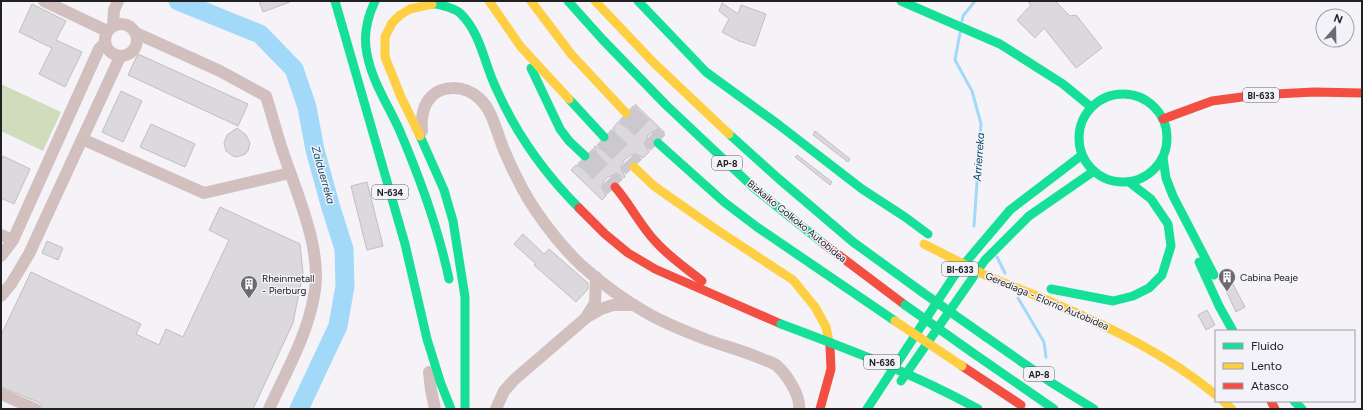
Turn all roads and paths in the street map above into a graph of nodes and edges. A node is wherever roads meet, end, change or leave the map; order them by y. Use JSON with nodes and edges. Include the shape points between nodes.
{"nodes":[{"id":1,"x":44,"y":1,"type":"edge"},
{"id":2,"x":118,"y":1,"type":"edge"},
{"id":3,"x":335,"y":1,"type":"edge"},
{"id":4,"x":375,"y":1,"type":"edge"},
{"id":5,"x":489,"y":1,"type":"edge"},
{"id":6,"x":531,"y":1,"type":"edge"},
{"id":7,"x":568,"y":1,"type":"edge"},
{"id":8,"x":595,"y":1,"type":"edge"},
{"id":9,"x":638,"y":1,"type":"edge"},
{"id":10,"x":901,"y":1,"type":"edge"},
{"id":11,"x":110,"y":28,"type":"junction"},
{"id":12,"x":136,"y":33,"type":"junction"},
{"id":13,"x":104,"y":44,"type":"junction"},
{"id":14,"x":521,"y":47,"type":"junction"},
{"id":15,"x":120,"y":57,"type":"junction"},
{"id":16,"x":1362,"y":93,"type":"edge"},
{"id":17,"x":1091,"y":107,"type":"junction"},
{"id":18,"x":626,"y":114,"type":"tunnel mouth"},
{"id":19,"x":1163,"y":119,"type":"junction"},
{"id":20,"x":422,"y":137,"type":"junction"},
{"id":21,"x":604,"y":137,"type":"tunnel mouth"},
{"id":22,"x":82,"y":139,"type":"junction"},
{"id":23,"x":658,"y":143,"type":"tunnel mouth"},
{"id":24,"x":1082,"y":155,"type":"junction"},
{"id":25,"x":585,"y":156,"type":"tunnel mouth"},
{"id":26,"x":1163,"y":158,"type":"junction"},
{"id":27,"x":634,"y":167,"type":"tunnel mouth"},
{"id":28,"x":1094,"y":171,"type":"junction"},
{"id":29,"x":290,"y":173,"type":"junction"},
{"id":30,"x":1129,"y":182,"type":"junction"},
{"id":31,"x":615,"y":187,"type":"tunnel mouth"},
{"id":32,"x":862,"y":189,"type":"junction"},
{"id":33,"x":889,"y":217,"type":"dead end"},
{"id":34,"x":1184,"y":219,"type":"junction"},
{"id":35,"x":1,"y":235,"type":"edge"},
{"id":36,"x":13,"y":240,"type":"junction"},
{"id":37,"x":921,"y":242,"type":"dead end"},
{"id":38,"x":1,"y":256,"type":"edge"},
{"id":39,"x":1001,"y":272,"type":"dead end"},
{"id":40,"x":1214,"y":275,"type":"dead end"},
{"id":41,"x":596,"y":277,"type":"junction"},
{"id":42,"x":450,"y":285,"type":"dead end"},
{"id":43,"x":1048,"y":287,"type":"dead end"},
{"id":44,"x":1,"y":296,"type":"edge"},
{"id":45,"x":634,"y":305,"type":"junction"},
{"id":46,"x":740,"y":306,"type":"junction"},
{"id":47,"x":586,"y":317,"type":"junction"},
{"id":48,"x":456,"y":329,"type":"dead end"},
{"id":49,"x":1232,"y":330,"type":"edge"},
{"id":50,"x":427,"y":339,"type":"junction"},
{"id":51,"x":441,"y":384,"type":"junction"},
{"id":52,"x":897,"y":386,"type":"dead end"},
{"id":53,"x":1,"y":394,"type":"edge"},
{"id":54,"x":1215,"y":394,"type":"edge"},
{"id":55,"x":464,"y":398,"type":"junction"},
{"id":56,"x":1224,"y":402,"type":"edge"},
{"id":57,"x":35,"y":409,"type":"edge"},
{"id":58,"x":269,"y":409,"type":"edge"},
{"id":59,"x":435,"y":409,"type":"edge"},
{"id":60,"x":447,"y":409,"type":"edge"},
{"id":61,"x":451,"y":409,"type":"edge"},
{"id":62,"x":465,"y":409,"type":"edge"},
{"id":63,"x":496,"y":409,"type":"edge"},
{"id":64,"x":799,"y":409,"type":"edge"},
{"id":65,"x":820,"y":409,"type":"edge"},
{"id":66,"x":867,"y":409,"type":"edge"},
{"id":67,"x":978,"y":409,"type":"edge"},
{"id":68,"x":1028,"y":409,"type":"edge"},
{"id":69,"x":1054,"y":409,"type":"edge"},
{"id":70,"x":1094,"y":409,"type":"edge"},
{"id":71,"x":1232,"y":409,"type":"edge"}],
"edges":[{"from":1,"to":11,"type":"street"},
{"from":2,"to":11,"type":"street"},
{"from":3,"to":50,"type":"main road","number":"N-634","via":[[404,244]]},
{"from":4,"to":42,"type":"main road","via":[[366,27],[367,59],[427,198]]},
{"from":5,"to":14,"type":"main road"},
{"from":6,"to":18,"type":"main road","via":[[571,54]]},
{"from":7,"to":69,"type":"main road","name":"Bizkaiko Golkoko Autobidea","number":"AP-8","bridge":true,"via":[[666,105],[754,188],[905,305]]},
{"from":8,"to":70,"type":"main road","name":"Bizkaiko Golkoko Autobidea","number":"AP-8","bridge":true,"via":[[689,97],[773,174],[845,235],[986,337]]},
{"from":9,"to":32,"type":"main road","via":[[706,72]]},
{"from":10,"to":17,"type":"main road","via":[[1000,44],[1038,66]]},
{"from":11,"to":12,"type":"street","via":[[124,24]]},
{"from":11,"to":13,"type":"street"},
{"from":12,"to":15,"type":"street","via":[[135,49],[131,54]]},
{"from":12,"to":29,"type":"street","via":[[220,71],[266,96]]},
{"from":13,"to":15,"type":"street","via":[[110,53]]},
{"from":13,"to":36,"type":"street","via":[[99,49]]},
{"from":14,"to":21,"type":"main road"},
{"from":14,"to":25,"type":"main road","via":[[560,129]]},
{"from":15,"to":22,"type":"street"},
{"from":16,"to":19,"type":"main road","number":"BI-633","via":[[1257,95],[1212,101]]},
{"from":17,"to":19,"type":"main road","via":[[1103,98],[1116,94],[1130,94],[1150,103]]},
{"from":17,"to":24,"type":"main road","via":[[1079,129]]},
{"from":19,"to":26,"type":"main road","via":[[1167,145]]},
{"from":20,"to":41,"type":"street","via":[[421,120],[424,110],[428,101],[437,92],[456,87],[467,90],[480,99],[489,111],[518,180],[537,212],[559,240]]},
{"from":20,"to":46,"type":"main road","via":[[401,97],[385,57],[385,37],[392,23],[400,15],[410,9],[436,4],[460,12],[470,24],[480,43],[495,87],[526,145],[560,189],[605,234],[628,253],[655,269]]},
{"from":20,"to":55,"type":"main road","via":[[454,221],[465,297]]},
{"from":22,"to":29,"type":"street","via":[[204,193]]},
{"from":22,"to":44,"type":"street","via":[[29,254]]},
{"from":23,"to":68,"type":"main road","bridge":true,"via":[[724,202],[757,227]]},
{"from":24,"to":28,"type":"main road"},
{"from":24,"to":66,"type":"main road","number":"BI-633","via":[[1010,210],[974,252],[954,276]]},
{"from":26,"to":30,"type":"main road","via":[[1149,174]]},
{"from":26,"to":34,"type":"main road","via":[[1166,178]]},
{"from":27,"to":65,"type":"main road","via":[[654,186],[793,280],[815,307],[826,327],[831,352],[831,370]]},
{"from":28,"to":30,"type":"main road","via":[[1116,182]]},
{"from":28,"to":52,"type":"main road","number":"BI-633","via":[[1029,216],[985,260]]},
{"from":29,"to":58,"type":"street","via":[[306,219],[317,268],[314,296],[305,331]]},
{"from":30,"to":43,"type":"main road","via":[[1151,200],[1168,224],[1171,246],[1162,274],[1149,288],[1133,296],[1113,301]]},
{"from":31,"to":46,"type":"main road","via":[[634,209],[650,235],[664,249],[713,290]]},
{"from":32,"to":33,"type":"main road"},
{"from":32,"to":39,"type":"main road","via":[[958,254]]},
{"from":34,"to":40,"type":"main road"},
{"from":34,"to":49,"type":"main road","via":[[1186,231],[1201,267]]},
{"from":35,"to":36,"type":"street"},
{"from":36,"to":38,"type":"street"},
{"from":37,"to":54,"type":"main road","name":"Gerediaga - Elorrio Autobidea","bridge":true,"via":[[987,276],[1133,339],[1177,366]]},
{"from":41,"to":45,"type":"street","via":[[610,290]]},
{"from":41,"to":47,"type":"street","via":[[595,303]]},
{"from":45,"to":47,"type":"street","via":[[601,309]]},
{"from":45,"to":64,"type":"street","via":[[706,340],[746,352],[776,365],[793,386],[800,403]]},
{"from":46,"to":67,"type":"main road","number":"N-636","bridge":true,"via":[[880,361],[928,382]]},
{"from":47,"to":63,"type":"street","via":[[515,379],[504,391]]},
{"from":48,"to":55,"type":"main road"},
{"from":50,"to":51,"type":"main road","number":"N-634"},
{"from":50,"to":59,"type":"street"},
{"from":51,"to":60,"type":"main road","number":"N-634"},
{"from":51,"to":61,"type":"main road","number":"N-634"},
{"from":53,"to":57,"type":"street"},
{"from":55,"to":62,"type":"main road"},
{"from":56,"to":71,"type":"main road"}]}
